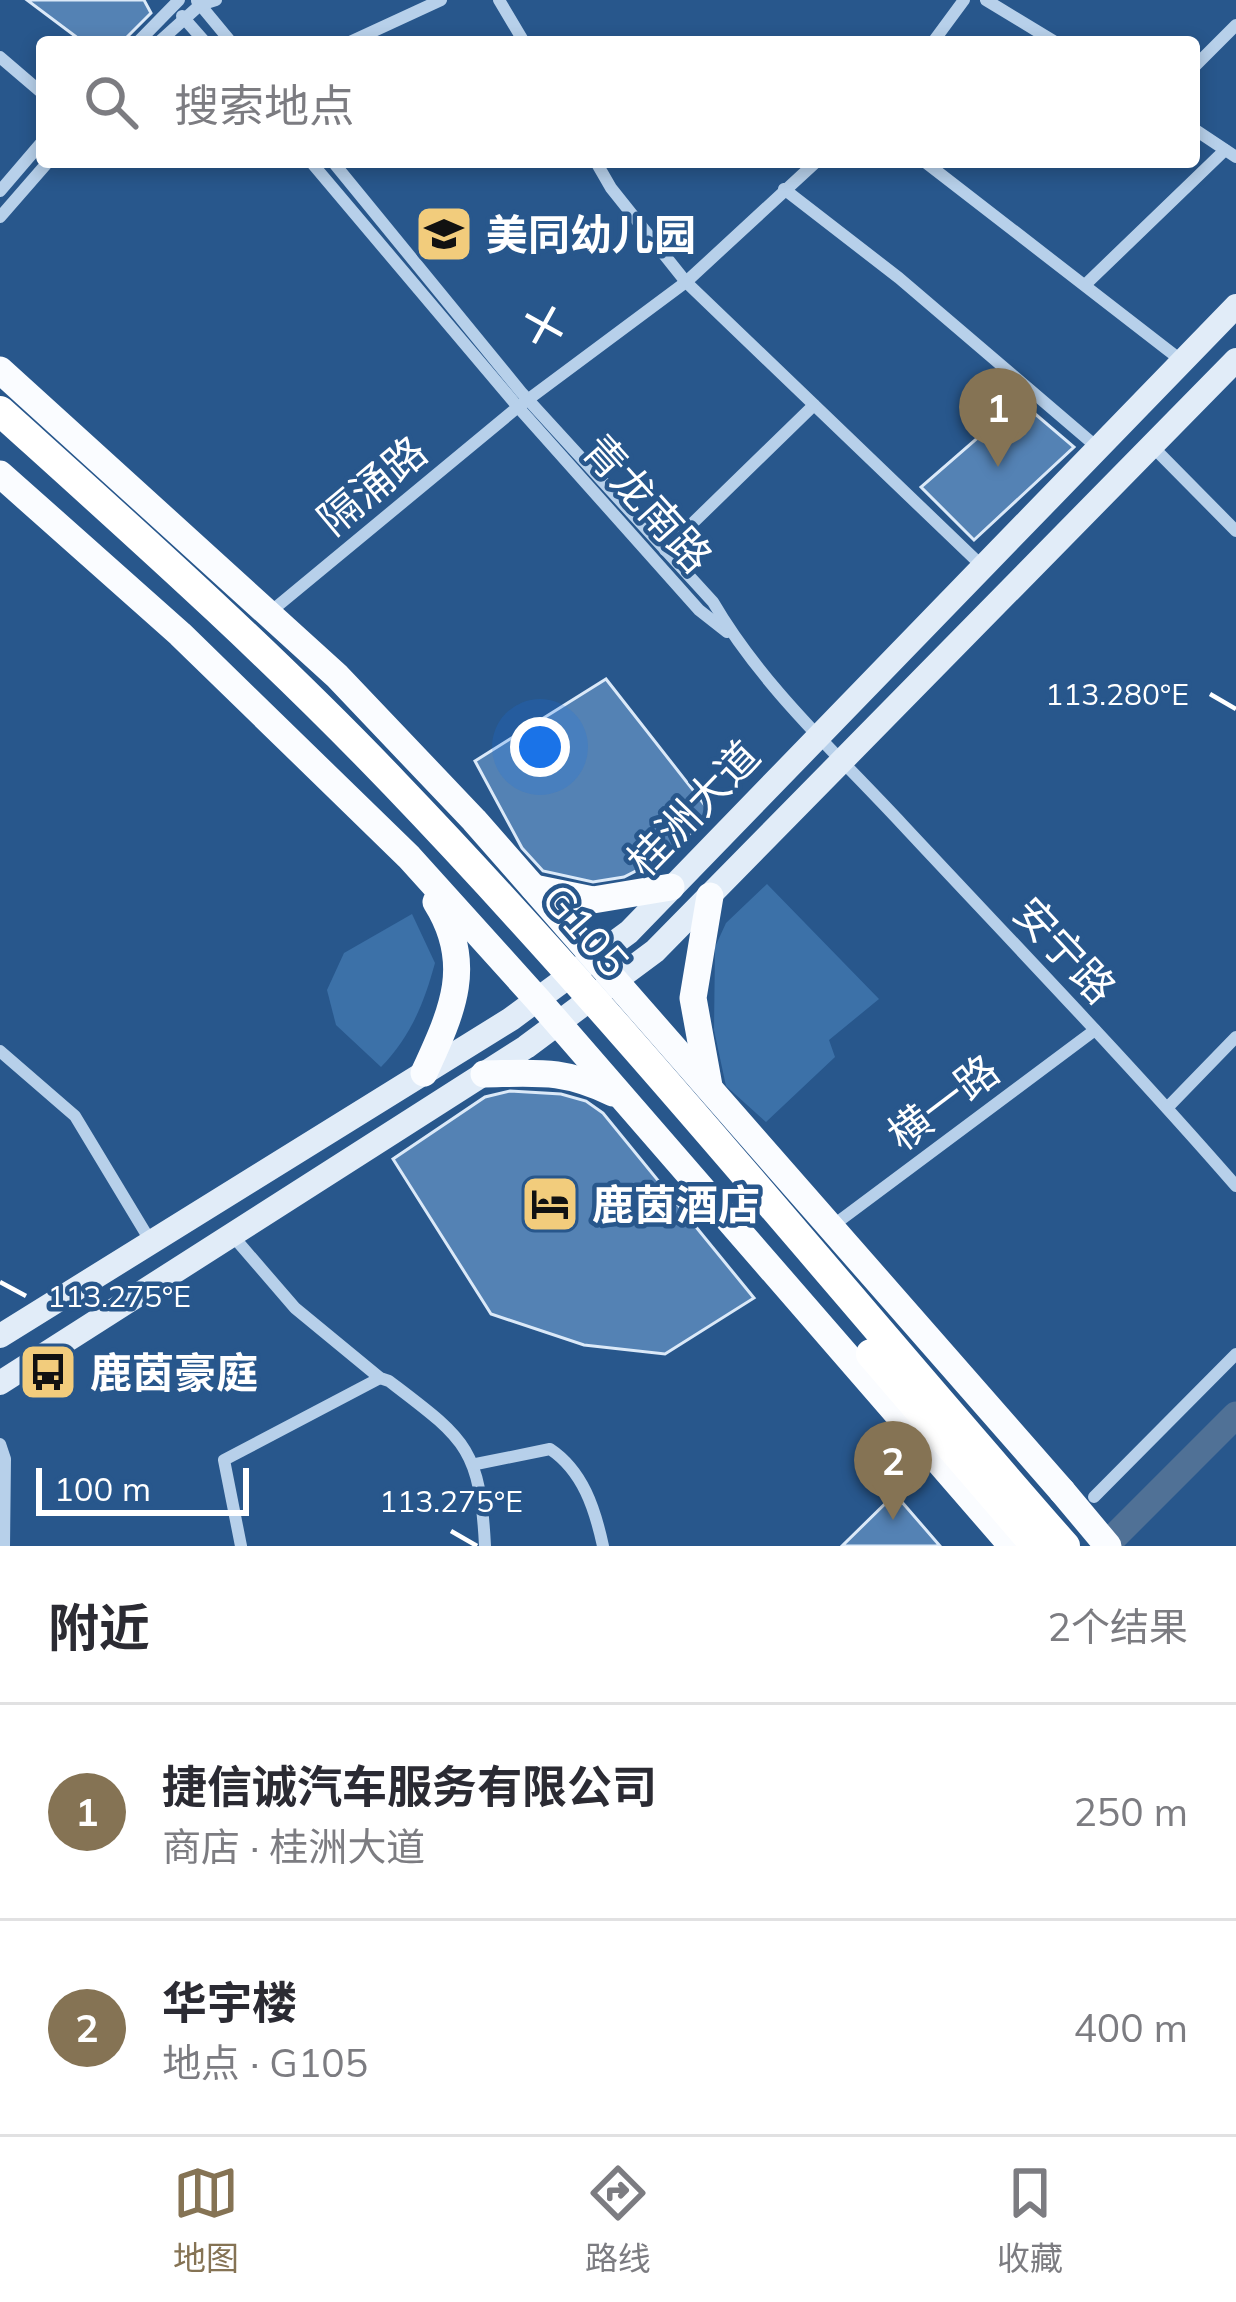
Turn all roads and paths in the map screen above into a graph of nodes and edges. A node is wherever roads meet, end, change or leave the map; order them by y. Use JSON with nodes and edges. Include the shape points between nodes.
{"nodes":[{"id":1,"x":216,"y":0,"type":"edge"},
{"id":2,"x":441,"y":0,"type":"edge"},
{"id":3,"x":500,"y":0,"type":"edge"},
{"id":4,"x":964,"y":0,"type":"edge"},
{"id":5,"x":986,"y":0,"type":"edge"},
{"id":6,"x":177,"y":2,"type":"edge"},
{"id":7,"x":198,"y":2,"type":"edge"},
{"id":8,"x":184,"y":18,"type":"junction"},
{"id":9,"x":1236,"y":25,"type":"edge"},
{"id":10,"x":144,"y":36,"type":"edge"},
{"id":11,"x":165,"y":36,"type":"edge"},
{"id":12,"x":200,"y":36,"type":"edge"},
{"id":13,"x":226,"y":36,"type":"edge"},
{"id":14,"x":363,"y":36,"type":"edge"},
{"id":15,"x":521,"y":36,"type":"edge"},
{"id":16,"x":937,"y":36,"type":"edge"},
{"id":17,"x":1045,"y":36,"type":"edge"},
{"id":18,"x":0,"y":57,"type":"edge"},
{"id":19,"x":1200,"y":61,"type":"edge"},
{"id":20,"x":36,"y":88,"type":"edge"},
{"id":21,"x":1200,"y":133,"type":"edge"},
{"id":22,"x":36,"y":149,"type":"edge"},
{"id":23,"x":1230,"y":153,"type":"edge"},
{"id":24,"x":43,"y":168,"type":"edge"},
{"id":25,"x":316,"y":168,"type":"edge"},
{"id":26,"x":337,"y":168,"type":"edge"},
{"id":27,"x":599,"y":168,"type":"edge"},
{"id":28,"x":809,"y":168,"type":"edge"},
{"id":29,"x":934,"y":168,"type":"edge"},
{"id":30,"x":784,"y":189,"type":"junction"},
{"id":31,"x":0,"y":190,"type":"edge"},
{"id":32,"x":0,"y":217,"type":"edge"},
{"id":33,"x":686,"y":281,"type":"junction"},
{"id":34,"x":1085,"y":285,"type":"junction"},
{"id":35,"x":1236,"y":306,"type":"edge"},
{"id":36,"x":1236,"y":360,"type":"edge"},
{"id":37,"x":1183,"y":361,"type":"junction"},
{"id":38,"x":0,"y":370,"type":"edge"},
{"id":39,"x":523,"y":403,"type":"junction"},
{"id":40,"x":814,"y":405,"type":"junction"},
{"id":41,"x":0,"y":411,"type":"edge"},
{"id":42,"x":0,"y":437,"type":"edge"},
{"id":43,"x":1152,"y":446,"type":"junction"},
{"id":44,"x":1098,"y":448,"type":"junction"},
{"id":45,"x":0,"y":474,"type":"edge"},
{"id":46,"x":1236,"y":531,"type":"edge"},
{"id":47,"x":665,"y":550,"type":"junction"},
{"id":48,"x":982,"y":566,"type":"junction"},
{"id":49,"x":268,"y":613,"type":"junction"},
{"id":50,"x":734,"y":637,"type":"junction"},
{"id":51,"x":816,"y":735,"type":"junction"},
{"id":52,"x":844,"y":761,"type":"junction"},
{"id":53,"x":498,"y":848,"type":"junction"},
{"id":54,"x":409,"y":857,"type":"junction"},
{"id":55,"x":671,"y":887,"type":"junction"},
{"id":56,"x":534,"y":888,"type":"junction"},
{"id":57,"x":710,"y":896,"type":"junction"},
{"id":58,"x":449,"y":902,"type":"junction"},
{"id":59,"x":595,"y":958,"type":"junction"},
{"id":60,"x":614,"y":982,"type":"junction"},
{"id":61,"x":538,"y":1000,"type":"junction"},
{"id":62,"x":557,"y":1022,"type":"junction"},
{"id":63,"x":1095,"y":1030,"type":"junction"},
{"id":64,"x":1236,"y":1037,"type":"edge"},
{"id":65,"x":674,"y":1049,"type":"junction"},
{"id":66,"x":0,"y":1051,"type":"edge"},
{"id":67,"x":424,"y":1073,"type":"junction"},
{"id":68,"x":484,"y":1074,"type":"junction"},
{"id":69,"x":710,"y":1090,"type":"junction"},
{"id":70,"x":625,"y":1100,"type":"junction"},
{"id":71,"x":1168,"y":1108,"type":"junction"},
{"id":72,"x":1236,"y":1186,"type":"edge"},
{"id":73,"x":830,"y":1228,"type":"junction"},
{"id":74,"x":232,"y":1235,"type":"junction"},
{"id":75,"x":151,"y":1242,"type":"junction"},
{"id":76,"x":0,"y":1336,"type":"edge"},
{"id":77,"x":1236,"y":1354,"type":"edge"},
{"id":78,"x":380,"y":1378,"type":"junction"},
{"id":79,"x":0,"y":1383,"type":"edge"},
{"id":80,"x":0,"y":1444,"type":"edge"},
{"id":81,"x":476,"y":1464,"type":"junction"},
{"id":82,"x":1094,"y":1497,"type":"dead end"},
{"id":83,"x":1018,"y":1544,"type":"edge"},
{"id":84,"x":4,"y":1546,"type":"edge"},
{"id":85,"x":241,"y":1546,"type":"edge"},
{"id":86,"x":485,"y":1546,"type":"edge"},
{"id":87,"x":603,"y":1546,"type":"edge"},
{"id":88,"x":1065,"y":1546,"type":"edge"},
{"id":89,"x":1108,"y":1546,"type":"edge"}],
"edges":[{"from":1,"to":7,"type":"street"},
{"from":2,"to":14,"type":"street"},
{"from":3,"to":15,"type":"street"},
{"from":4,"to":16,"type":"street"},
{"from":5,"to":17,"type":"street"},
{"from":6,"to":8,"type":"street"},
{"from":6,"to":10,"type":"street"},
{"from":7,"to":8,"type":"street"},
{"from":7,"to":13,"type":"street"},
{"from":8,"to":11,"type":"street"},
{"from":8,"to":12,"type":"street"},
{"from":9,"to":19,"type":"street"},
{"from":18,"to":20,"type":"street"},
{"from":21,"to":23,"type":"street"},
{"from":22,"to":31,"type":"street"},
{"from":23,"to":34,"type":"street"},
{"from":24,"to":32,"type":"street"},
{"from":25,"to":39,"type":"street"},
{"from":26,"to":39,"type":"street"},
{"from":27,"to":33,"type":"street"},
{"from":28,"to":30,"type":"street","name":"隔涌路"},
{"from":29,"to":34,"type":"street"},
{"from":30,"to":33,"type":"street","name":"隔涌路"},
{"from":30,"to":44,"type":"street"},
{"from":33,"to":39,"type":"street","name":"隔涌路"},
{"from":33,"to":40,"type":"street"},
{"from":34,"to":37,"type":"street"},
{"from":35,"to":37,"type":"main road","name":"桂洲大道"},
{"from":36,"to":43,"type":"main road","name":"桂洲大道"},
{"from":37,"to":44,"type":"main road","name":"桂洲大道"},
{"from":38,"to":49,"type":"main road"},
{"from":39,"to":47,"type":"street","name":"青龙南路"},
{"from":39,"to":49,"type":"street","name":"隔涌路"},
{"from":39,"to":50,"type":"street","name":"青龙南路","via":[[699,610]]},
{"from":40,"to":47,"type":"street"},
{"from":40,"to":48,"type":"street"},
{"from":41,"to":88,"type":"highway","name":"G105","number":"G105","bridge":true,"via":[[395,783]]},
{"from":42,"to":83,"type":"highway","number":"G105","bridge":true,"via":[[283,698],[429,847]]},
{"from":43,"to":46,"type":"street"},
{"from":43,"to":52,"type":"main road","name":"桂洲大道"},
{"from":44,"to":48,"type":"main road","name":"桂洲大道"},
{"from":45,"to":54,"type":"main road","via":[[180,634]]},
{"from":47,"to":50,"type":"street","name":"青龙南路"},
{"from":48,"to":51,"type":"main road","name":"桂洲大道"},
{"from":49,"to":53,"type":"main road"},
{"from":50,"to":51,"type":"street","name":"青龙南路"},
{"from":51,"to":52,"type":"street","name":"青龙南路"},
{"from":51,"to":55,"type":"main road","name":"桂洲大道"},
{"from":52,"to":57,"type":"main road","name":"桂洲大道"},
{"from":52,"to":63,"type":"street","name":"安宁路"},
{"from":53,"to":56,"type":"main road"},
{"from":53,"to":58,"type":"main road","via":[[494,889]]},
{"from":54,"to":58,"type":"main road"},
{"from":54,"to":67,"type":"main road","via":[[451,924],[459,957],[454,1000]]},
{"from":55,"to":56,"type":"main road","via":[[593,900]]},
{"from":55,"to":59,"type":"main road","name":"桂洲大道"},
{"from":56,"to":59,"type":"main road"},
{"from":57,"to":60,"type":"main road","name":"桂洲大道"},
{"from":57,"to":69,"type":"main road","via":[[693,998]]},
{"from":58,"to":61,"type":"main road"},
{"from":59,"to":60,"type":"main road"},
{"from":59,"to":61,"type":"main road","name":"桂洲大道"},
{"from":60,"to":62,"type":"main road","name":"桂洲大道"},
{"from":60,"to":65,"type":"main road"},
{"from":61,"to":62,"type":"main road"},
{"from":61,"to":67,"type":"main road","name":"桂洲大道"},
{"from":62,"to":68,"type":"main road","name":"桂洲大道"},
{"from":62,"to":70,"type":"main road"},
{"from":63,"to":71,"type":"street","name":"安宁路"},
{"from":63,"to":73,"type":"street","name":"横一路"},
{"from":64,"to":71,"type":"street"},
{"from":65,"to":69,"type":"main road"},
{"from":65,"to":70,"type":"main road","via":[[634,1058]]},
{"from":66,"to":75,"type":"street","via":[[75,1116]]},
{"from":67,"to":75,"type":"main road","name":"桂洲大道"},
{"from":68,"to":70,"type":"main road","via":[[579,1076]]},
{"from":68,"to":74,"type":"main road","name":"桂洲大道"},
{"from":69,"to":73,"type":"main road"},
{"from":70,"to":83,"type":"main road"},
{"from":71,"to":72,"type":"street","name":"安宁路"},
{"from":73,"to":89,"type":"main road","bridge":true},
{"from":74,"to":78,"type":"street","via":[[295,1308]]},
{"from":74,"to":79,"type":"main road","name":"桂洲大道"},
{"from":75,"to":76,"type":"main road","name":"桂洲大道"},
{"from":77,"to":82,"type":"street"},
{"from":78,"to":81,"type":"street","via":[[447,1424]]},
{"from":78,"to":85,"type":"street","via":[[224,1460]]},
{"from":80,"to":84,"type":"street"},
{"from":81,"to":86,"type":"street"},
{"from":81,"to":87,"type":"street","via":[[550,1449],[567,1460],[591,1501]]}]}
